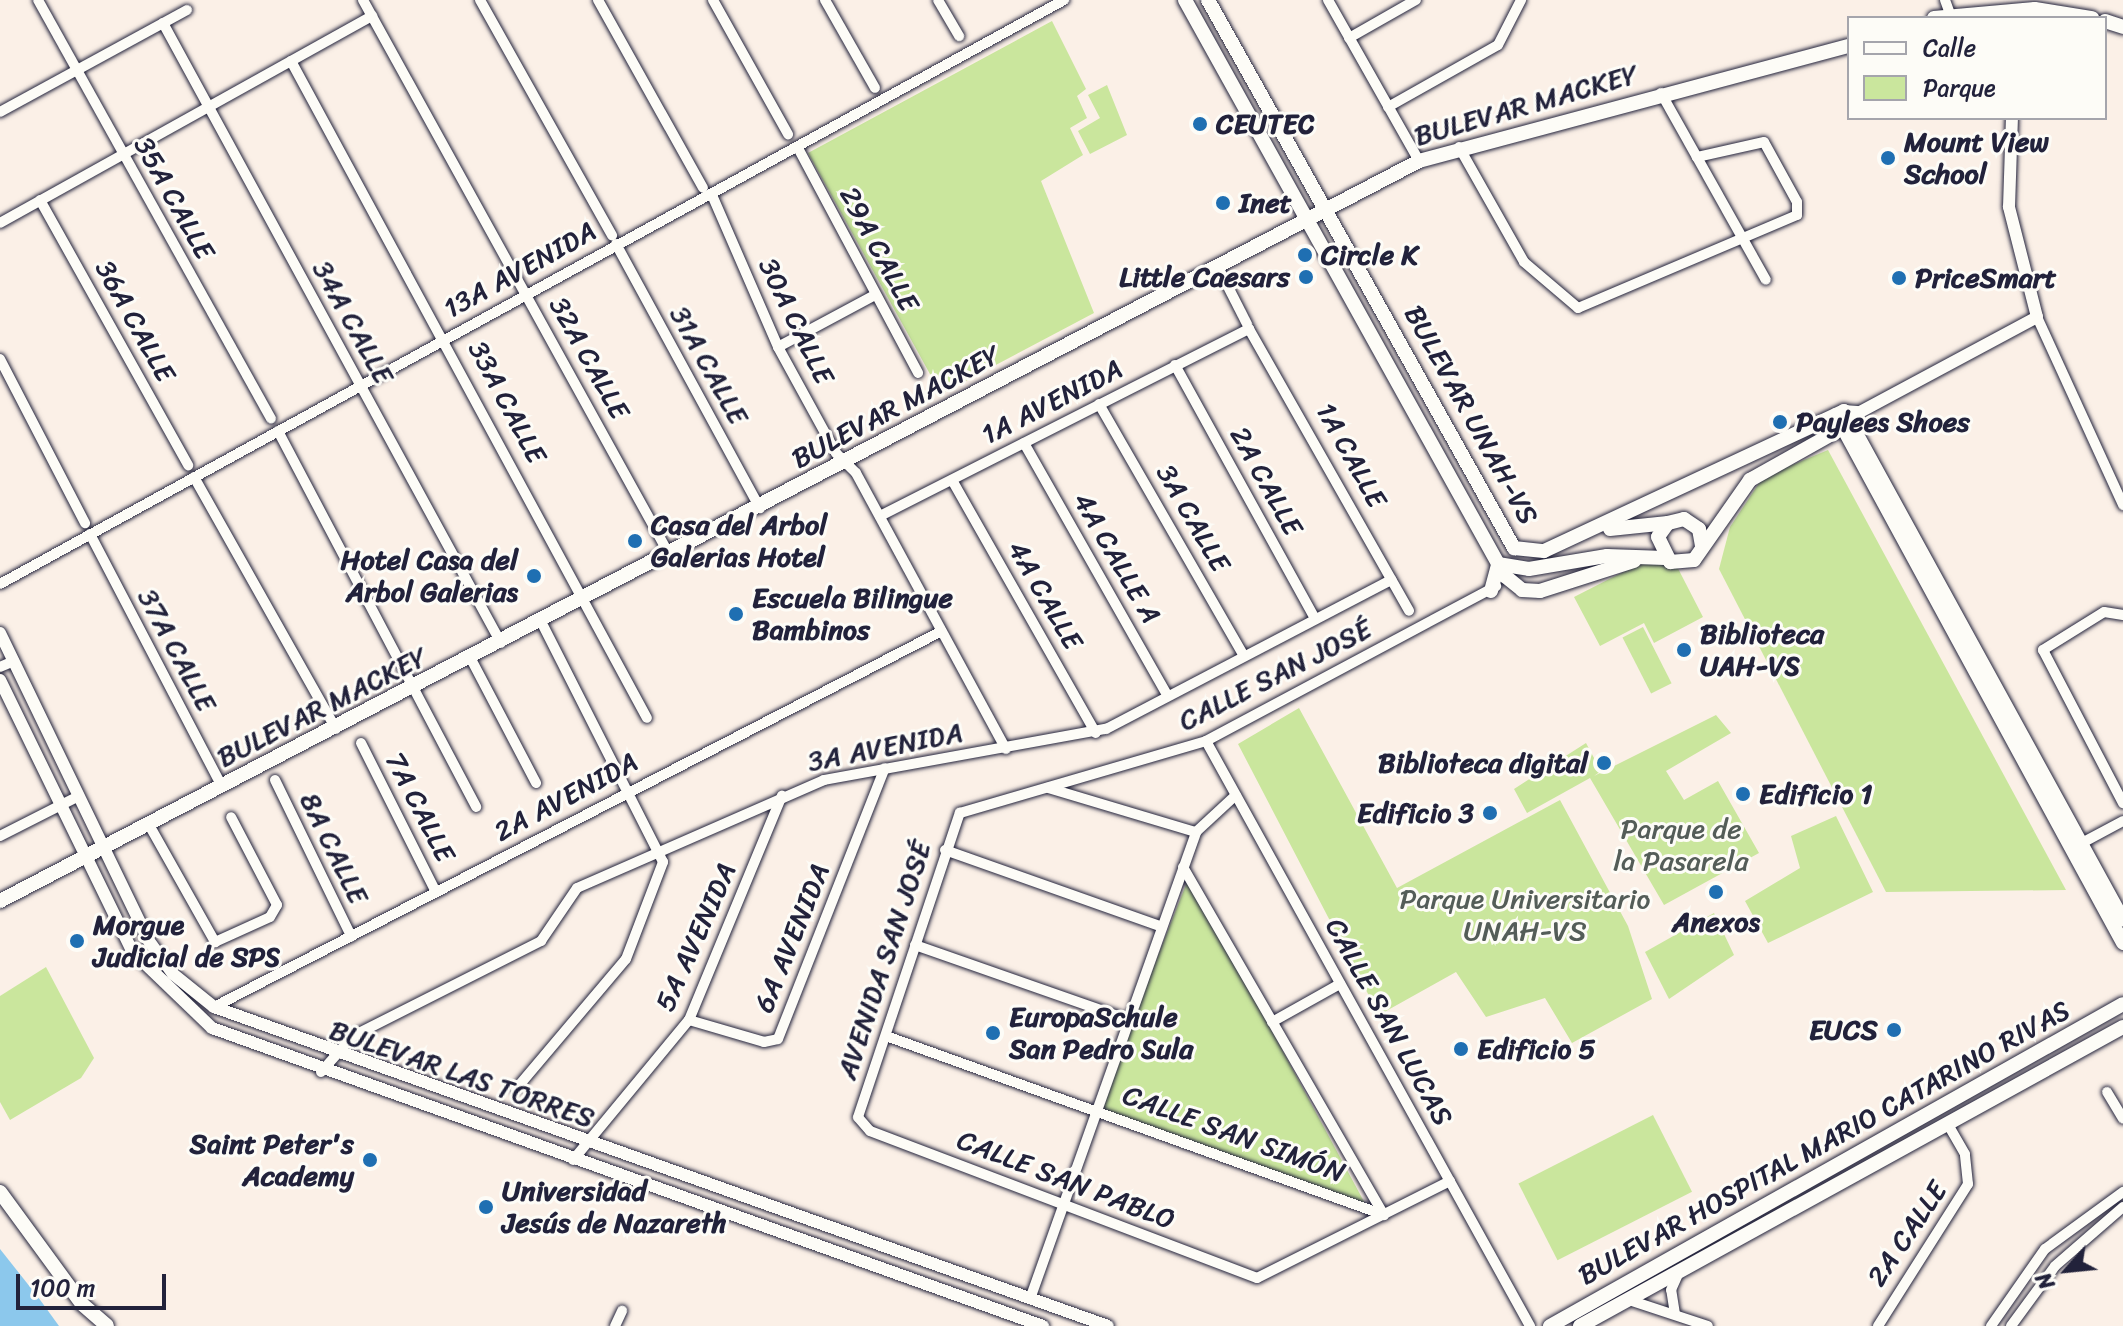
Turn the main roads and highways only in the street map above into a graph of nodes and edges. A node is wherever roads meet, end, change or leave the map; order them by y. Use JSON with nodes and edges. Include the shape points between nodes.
{"nodes":[{"id":1,"x":1185,"y":0,"type":"edge"},
{"id":2,"x":1208,"y":0,"type":"edge"},
{"id":3,"x":2053,"y":5,"type":"edge"},
{"id":4,"x":1948,"y":7,"type":"edge"},
{"id":5,"x":2034,"y":14,"type":"edge"},
{"id":6,"x":2086,"y":16,"type":"edge"},
{"id":7,"x":1847,"y":46,"type":"edge"},
{"id":8,"x":1327,"y":210,"type":"junction"},
{"id":9,"x":1310,"y":220,"type":"junction"},
{"id":10,"x":1847,"y":418,"type":"junction"},
{"id":11,"x":1697,"y":484,"type":"junction"},
{"id":12,"x":1673,"y":521,"type":"junction"},
{"id":13,"x":1599,"y":527,"type":"junction"},
{"id":14,"x":1702,"y":546,"type":"junction"},
{"id":15,"x":1665,"y":558,"type":"junction"},
{"id":16,"x":1634,"y":561,"type":"junction"},
{"id":17,"x":1502,"y":570,"type":"junction"},
{"id":18,"x":1491,"y":591,"type":"road end"},
{"id":19,"x":2035,"y":771,"type":"junction"},
{"id":20,"x":0,"y":901,"type":"edge"},
{"id":21,"x":2123,"y":920,"type":"edge"},
{"id":22,"x":2123,"y":943,"type":"edge"},
{"id":23,"x":2123,"y":991,"type":"edge"},
{"id":24,"x":2123,"y":1004,"type":"edge"},
{"id":25,"x":2103,"y":1016,"type":"junction"},
{"id":26,"x":2123,"y":1016,"type":"edge"},
{"id":27,"x":2123,"y":1027,"type":"edge"},
{"id":28,"x":2089,"y":1036,"type":"junction"},
{"id":29,"x":2061,"y":1040,"type":"junction"},
{"id":30,"x":2070,"y":1056,"type":"junction"},
{"id":31,"x":0,"y":1192,"type":"edge"},
{"id":32,"x":107,"y":1326,"type":"edge"},
{"id":33,"x":1550,"y":1326,"type":"edge"},
{"id":34,"x":1580,"y":1326,"type":"edge"}],
"edges":[{"from":1,"to":9,"type":"main road","name":"BULEVAR UNAH-VS"},
{"from":2,"to":8,"type":"main road","name":"BULEVAR UNAH-VS"},
{"from":3,"to":5,"type":"main road"},
{"from":3,"to":6,"type":"main road"},
{"from":4,"to":5,"type":"main road"},
{"from":7,"to":8,"type":"main road","name":"BULEVAR MACKEY","via":[[1458,146]]},
{"from":8,"to":9,"type":"main road","name":"BULEVAR MACKEY"},
{"from":8,"to":13,"type":"main road","name":"BULEVAR UNAH-VS","via":[[1514,548],[1533,554]]},
{"from":9,"to":17,"type":"main road","name":"BULEVAR UNAH-VS"},
{"from":9,"to":20,"type":"main road","name":"BULEVAR MACKEY"},
{"from":10,"to":11,"type":"main road","name":"BULEVAR UNAH-VS"},
{"from":10,"to":14,"type":"main road","via":[[1750,480]]},
{"from":10,"to":19,"type":"main road"},
{"from":11,"to":12,"type":"main road"},
{"from":11,"to":13,"type":"main road","name":"BULEVAR UNAH-VS"},
{"from":12,"to":13,"type":"main road"},
{"from":12,"to":14,"type":"main road","via":[[1699,529]]},
{"from":12,"to":15,"type":"main road","via":[[1658,542]]},
{"from":14,"to":15,"type":"main road","via":[[1689,562]]},
{"from":15,"to":16,"type":"main road","name":"BULEVAR UNAH-VS"},
{"from":16,"to":17,"type":"main road","name":"BULEVAR UNAH-VS","via":[[1607,556]]},
{"from":16,"to":17,"type":"main road","via":[[1540,591],[1522,590]]},
{"from":17,"to":18,"type":"main road"},
{"from":19,"to":21,"type":"main road"},
{"from":19,"to":22,"type":"main road"},
{"from":23,"to":25,"type":"main road"},
{"from":24,"to":25,"type":"main road","name":"BULEVAR HOSPITAL MARIO CATARINO RIVAS"},
{"from":25,"to":29,"type":"main road","name":"BULEVAR HOSPITAL MARIO CATARINO RIVAS"},
{"from":26,"to":28,"type":"main road"},
{"from":27,"to":30,"type":"main road","name":"BULEVAR HOSPITAL MARIO CATARINO RIVAS"},
{"from":28,"to":29,"type":"main road"},
{"from":28,"to":30,"type":"main road"},
{"from":29,"to":33,"type":"main road","name":"BULEVAR HOSPITAL MARIO CATARINO RIVAS"},
{"from":30,"to":34,"type":"main road","name":"BULEVAR HOSPITAL MARIO CATARINO RIVAS"},
{"from":31,"to":32,"type":"main road","via":[[82,1304]]}]}
